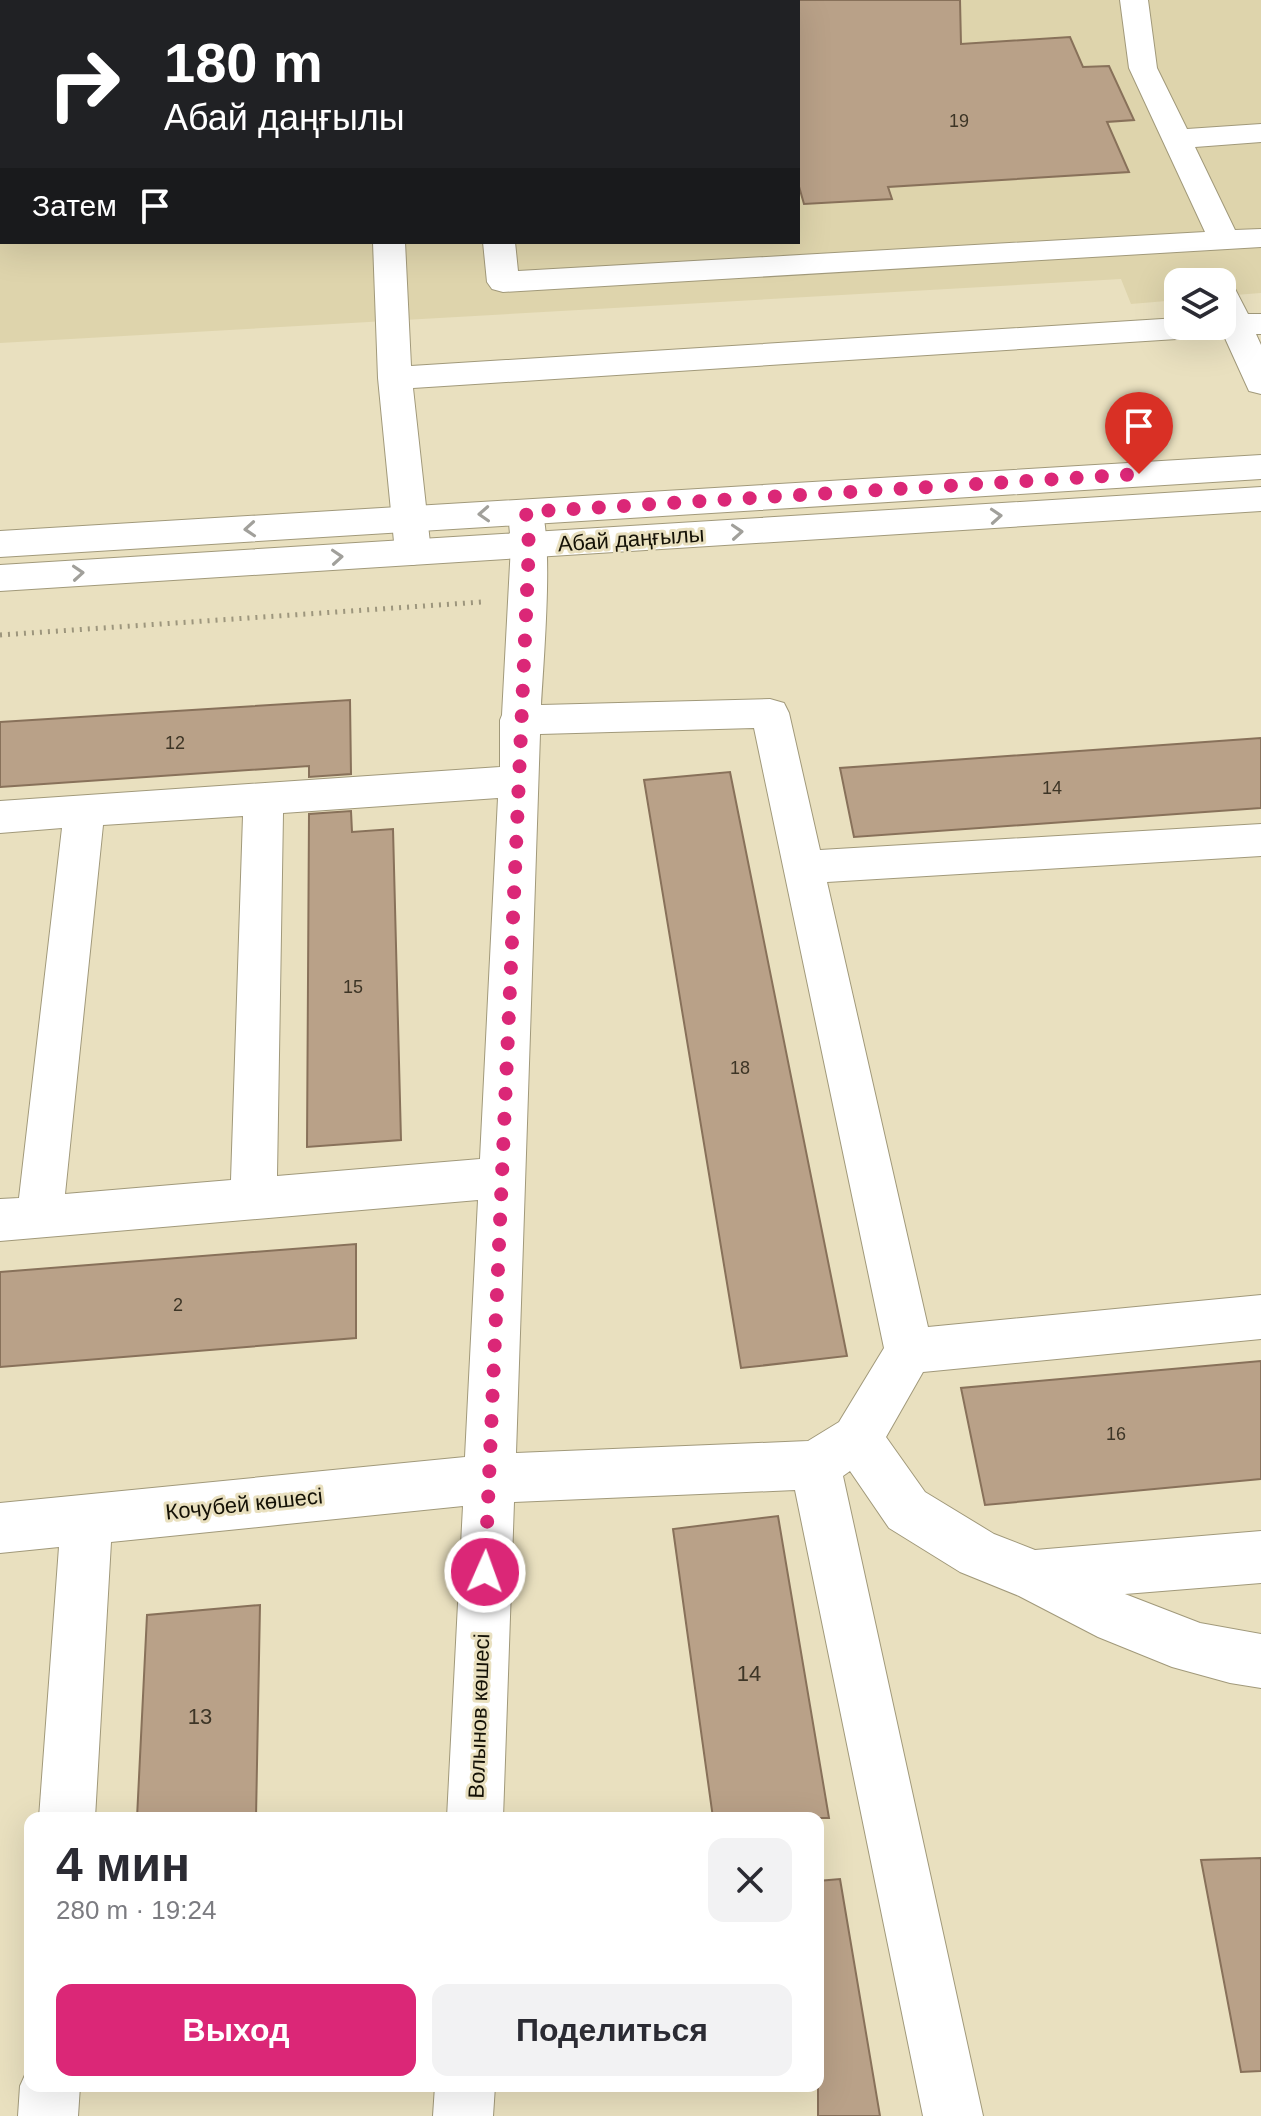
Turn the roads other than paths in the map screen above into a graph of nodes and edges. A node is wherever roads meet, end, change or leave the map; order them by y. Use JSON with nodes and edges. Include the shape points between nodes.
{"nodes":[{"id":1,"x":1134,"y":0,"type":"edge"},
{"id":2,"x":1261,"y":133,"type":"edge"},
{"id":3,"x":1177,"y":139,"type":"junction"},
{"id":4,"x":1261,"y":238,"type":"edge"},
{"id":5,"x":1213,"y":241,"type":"junction"},
{"id":6,"x":389,"y":244,"type":"edge"},
{"id":7,"x":499,"y":244,"type":"edge"},
{"id":8,"x":1216,"y":268,"type":"edge"},
{"id":9,"x":1236,"y":309,"type":"edge"},
{"id":10,"x":1249,"y":325,"type":"edge"},
{"id":11,"x":395,"y":378,"type":"junction"},
{"id":12,"x":1261,"y":383,"type":"edge"},
{"id":13,"x":1261,"y":467,"type":"edge"},
{"id":14,"x":1261,"y":499,"type":"edge"},
{"id":15,"x":528,"y":529,"type":"junction"},
{"id":16,"x":412,"y":536,"type":"junction"},
{"id":17,"x":0,"y":544,"type":"edge"},
{"id":18,"x":0,"y":578,"type":"edge"},
{"id":19,"x":519,"y":720,"type":"junction"},
{"id":20,"x":517,"y":781,"type":"junction"},
{"id":21,"x":263,"y":799,"type":"junction"},
{"id":22,"x":84,"y":811,"type":"junction"},
{"id":23,"x":0,"y":817,"type":"edge"},
{"id":24,"x":1261,"y":840,"type":"edge"},
{"id":25,"x":805,"y":867,"type":"junction"},
{"id":26,"x":501,"y":1178,"type":"junction"},
{"id":27,"x":254,"y":1199,"type":"junction"},
{"id":28,"x":20,"y":1218,"type":"edge"},
{"id":29,"x":1261,"y":1317,"type":"edge"},
{"id":30,"x":909,"y":1351,"type":"junction"},
{"id":31,"x":857,"y":1439,"type":"junction"},
{"id":32,"x":815,"y":1465,"type":"junction"},
{"id":33,"x":488,"y":1479,"type":"junction"},
{"id":34,"x":87,"y":1520,"type":"junction"},
{"id":35,"x":0,"y":1528,"type":"edge"},
{"id":36,"x":1261,"y":1557,"type":"edge"},
{"id":37,"x":1035,"y":1576,"type":"junction"},
{"id":38,"x":1261,"y":1661,"type":"edge"},
{"id":39,"x":67,"y":1812,"type":"edge"},
{"id":40,"x":475,"y":1812,"type":"edge"},
{"id":41,"x":50,"y":2092,"type":"edge"},
{"id":42,"x":465,"y":2092,"type":"edge"},
{"id":43,"x":48,"y":2116,"type":"edge"},
{"id":44,"x":463,"y":2116,"type":"edge"},
{"id":45,"x":953,"y":2116,"type":"edge"}],
"edges":[{"from":1,"to":3,"type":"main road","via":[[1143,68]]},
{"from":2,"to":3,"type":"main road"},
{"from":3,"to":5,"type":"main road"},
{"from":4,"to":5,"type":"main road"},
{"from":5,"to":7,"type":"main road","via":[[503,282]]},
{"from":5,"to":8,"type":"main road"},
{"from":6,"to":11,"type":"main road"},
{"from":9,"to":10,"type":"main road"},
{"from":10,"to":11,"type":"main road"},
{"from":10,"to":12,"type":"main road"},
{"from":11,"to":16,"type":"main road"},
{"from":13,"to":15,"type":"main road","name":"Абай даңғылы"},
{"from":15,"to":14,"type":"main road","name":"Абай даңғылы","one_way":true},
{"from":15,"to":16,"type":"main road","name":"Абай даңғылы"},
{"from":15,"to":19,"type":"main road","name":"Волынов көшесі"},
{"from":16,"to":17,"type":"main road","name":"Абай даңғылы","one_way":true},
{"from":18,"to":16,"type":"main road","name":"Абай даңғылы","one_way":true},
{"from":19,"to":20,"type":"main road","name":"Волынов көшесі"},
{"from":19,"to":25,"type":"main road","via":[[770,713]]},
{"from":20,"to":21,"type":"main road"},
{"from":20,"to":26,"type":"main road","name":"Волынов көшесі"},
{"from":21,"to":22,"type":"main road"},
{"from":21,"to":27,"type":"main road"},
{"from":22,"to":23,"type":"main road"},
{"from":22,"to":28,"type":"main road"},
{"from":24,"to":25,"type":"main road"},
{"from":25,"to":30,"type":"main road"},
{"from":26,"to":27,"type":"main road"},
{"from":26,"to":33,"type":"main road","name":"Волынов көшесі"},
{"from":27,"to":28,"type":"main road"},
{"from":29,"to":30,"type":"main road"},
{"from":30,"to":31,"type":"main road"},
{"from":31,"to":32,"type":"main road"},
{"from":31,"to":37,"type":"main road","via":[[907,1510],[978,1554]]},
{"from":32,"to":33,"type":"main road","name":"Кочубей көшесі"},
{"from":32,"to":45,"type":"main road"},
{"from":33,"to":34,"type":"main road","name":"Кочубей көшесі"},
{"from":33,"to":40,"type":"main road","name":"Волынов көшесі"},
{"from":34,"to":35,"type":"main road","name":"Кочубей көшесі"},
{"from":34,"to":39,"type":"main road"},
{"from":36,"to":37,"type":"main road"},
{"from":37,"to":38,"type":"main road","via":[[1129,1626],[1220,1656]]},
{"from":41,"to":43,"type":"main road"},
{"from":42,"to":44,"type":"main road"}]}
